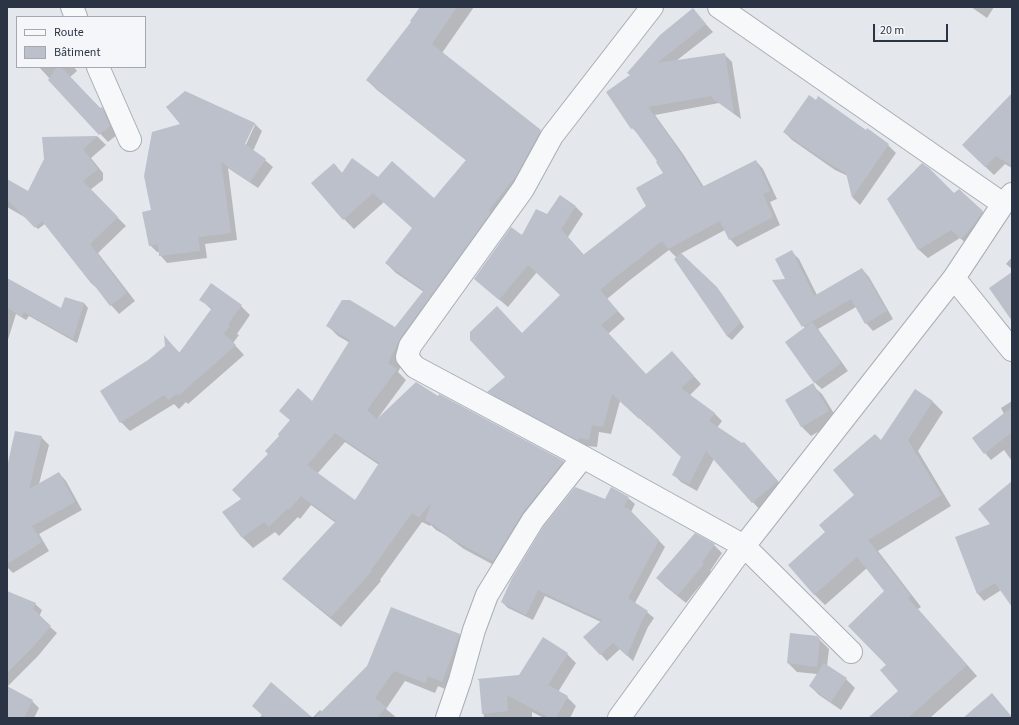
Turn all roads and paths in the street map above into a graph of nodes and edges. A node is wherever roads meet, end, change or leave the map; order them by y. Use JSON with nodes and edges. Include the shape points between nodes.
{"nodes":[{"id":1,"x":652,"y":7,"type":"edge"},
{"id":2,"x":719,"y":7,"type":"edge"},
{"id":3,"x":98,"y":68,"type":"edge"},
{"id":4,"x":130,"y":140,"type":"dead end"},
{"id":5,"x":1008,"y":199,"type":"edge"},
{"id":6,"x":954,"y":278,"type":"junction"},
{"id":7,"x":1012,"y":350,"type":"edge"},
{"id":8,"x":583,"y":456,"type":"junction"},
{"id":9,"x":744,"y":546,"type":"junction"},
{"id":10,"x":851,"y":652,"type":"dead end"},
{"id":11,"x":447,"y":718,"type":"edge"},
{"id":12,"x":619,"y":718,"type":"edge"}],
"edges":[{"from":1,"to":8,"type":"street","via":[[552,136],[523,189],[410,346],[407,357],[415,367]]},
{"from":2,"to":5,"type":"street"},
{"from":3,"to":4,"type":"street"},
{"from":5,"to":6,"type":"street"},
{"from":6,"to":7,"type":"street"},
{"from":6,"to":9,"type":"street"},
{"from":8,"to":9,"type":"street"},
{"from":8,"to":11,"type":"street","via":[[533,520],[487,595]]},
{"from":9,"to":10,"type":"street"},
{"from":9,"to":12,"type":"street"}]}
